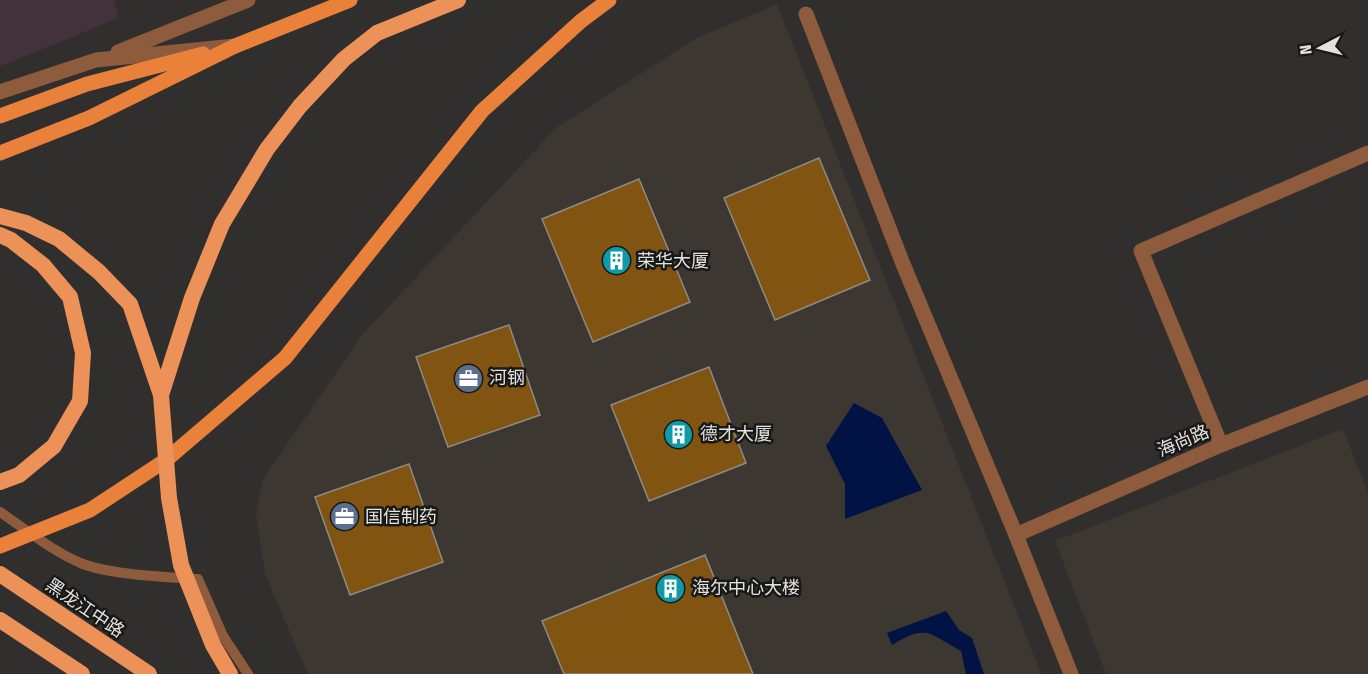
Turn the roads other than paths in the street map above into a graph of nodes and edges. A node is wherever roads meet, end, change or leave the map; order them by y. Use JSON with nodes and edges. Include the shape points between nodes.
{"nodes":[{"id":1,"x":248,"y":0,"type":"edge"},
{"id":2,"x":350,"y":0,"type":"edge"},
{"id":3,"x":458,"y":0,"type":"edge"},
{"id":4,"x":609,"y":0,"type":"edge"},
{"id":5,"x":806,"y":14,"type":"dead end"},
{"id":6,"x":235,"y":46,"type":"junction"},
{"id":7,"x":96,"y":60,"type":"junction"},
{"id":8,"x":0,"y":92,"type":"edge"},
{"id":9,"x":0,"y":116,"type":"edge"},
{"id":10,"x":0,"y":153,"type":"edge"},
{"id":11,"x":1368,"y":153,"type":"edge"},
{"id":12,"x":0,"y":216,"type":"edge"},
{"id":13,"x":0,"y":235,"type":"edge"},
{"id":14,"x":1368,"y":387,"type":"edge"},
{"id":15,"x":161,"y":395,"type":"junction"},
{"id":16,"x":1221,"y":445,"type":"junction"},
{"id":17,"x":0,"y":482,"type":"edge"},
{"id":18,"x":0,"y":512,"type":"edge"},
{"id":19,"x":1016,"y":535,"type":"junction"},
{"id":20,"x":0,"y":546,"type":"edge"},
{"id":21,"x":0,"y":574,"type":"edge"},
{"id":22,"x":0,"y":620,"type":"edge"},
{"id":23,"x":82,"y":674,"type":"edge"},
{"id":24,"x":149,"y":674,"type":"edge"},
{"id":25,"x":230,"y":674,"type":"edge"},
{"id":26,"x":248,"y":674,"type":"edge"},
{"id":27,"x":1071,"y":674,"type":"edge"}],
"edges":[{"from":1,"to":7,"type":"street"},
{"from":2,"to":6,"type":"main road"},
{"from":3,"to":15,"type":"highway","via":[[377,33],[344,59],[267,149],[222,224],[192,298]]},
{"from":4,"to":20,"type":"main road","via":[[482,111],[285,358],[166,460],[90,510]]},
{"from":5,"to":19,"type":"street","via":[[903,264]]},
{"from":6,"to":7,"type":"street"},
{"from":6,"to":9,"type":"main road","via":[[87,84]]},
{"from":6,"to":10,"type":"main road","via":[[89,118]]},
{"from":7,"to":8,"type":"street"},
{"from":11,"to":16,"type":"street","via":[[1141,251]]},
{"from":12,"to":15,"type":"highway","via":[[59,239],[130,304]]},
{"from":13,"to":17,"type":"highway","via":[[43,265],[70,297],[83,352],[80,400],[54,446],[19,475]]},
{"from":14,"to":16,"type":"street","name":"海尚路"},
{"from":15,"to":25,"type":"highway","via":[[169,498],[181,565],[213,645]]},
{"from":16,"to":19,"type":"street","name":"海尚路"},
{"from":18,"to":26,"type":"lane","via":[[83,564],[198,579],[223,636]]},
{"from":19,"to":27,"type":"street"},
{"from":21,"to":24,"type":"highway","name":"黑龙江中路"},
{"from":22,"to":23,"type":"highway"}]}
